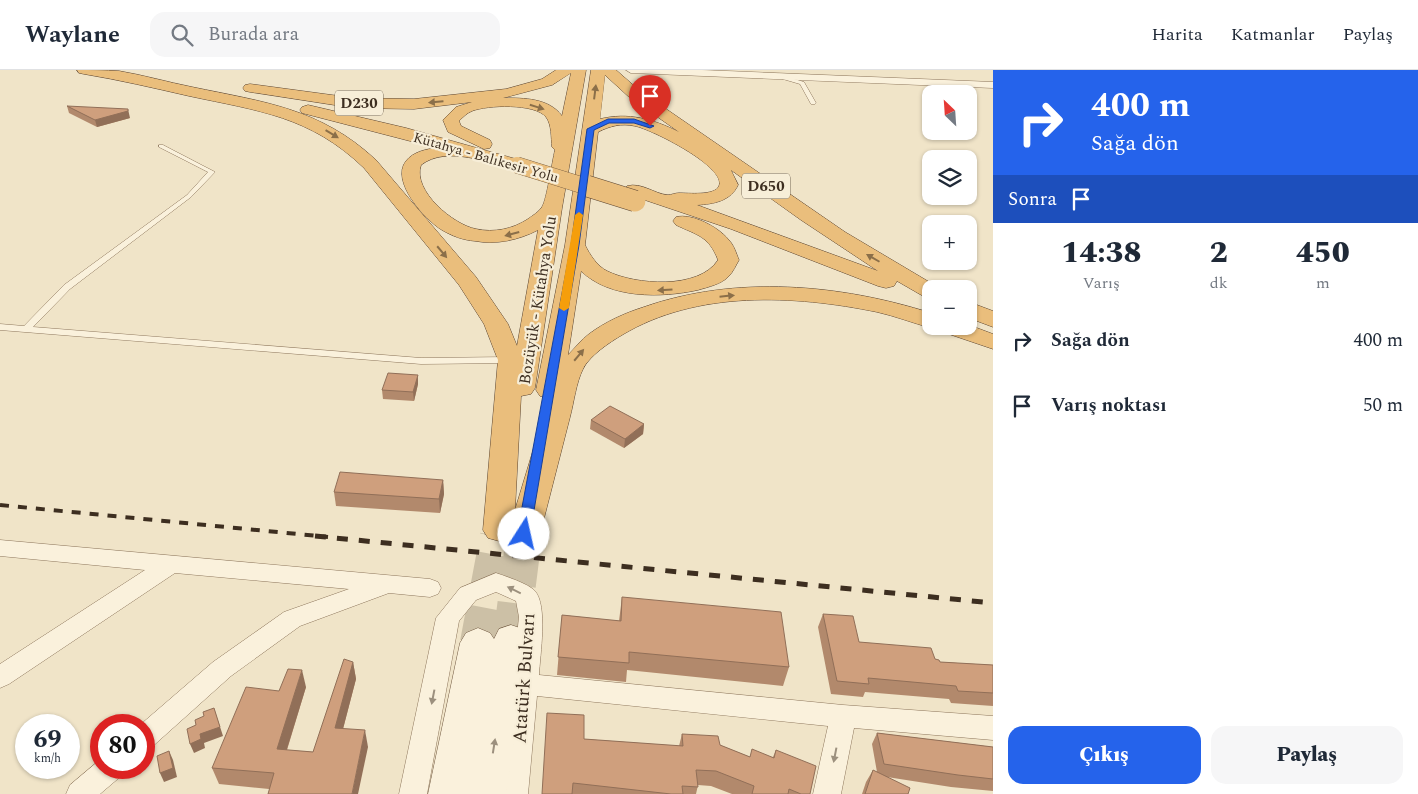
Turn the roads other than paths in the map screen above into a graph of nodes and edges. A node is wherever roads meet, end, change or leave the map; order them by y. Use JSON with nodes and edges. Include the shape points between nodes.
{"nodes":[{"id":1,"x":84,"y":70,"type":"edge"},
{"id":2,"x":566,"y":70,"type":"edge"},
{"id":3,"x":579,"y":70,"type":"edge"},
{"id":4,"x":598,"y":70,"type":"edge"},
{"id":5,"x":608,"y":70,"type":"edge"},
{"id":6,"x":632,"y":70,"type":"edge"},
{"id":7,"x":124,"y":72,"type":"edge"},
{"id":8,"x":149,"y":73,"type":"junction"},
{"id":9,"x":777,"y":75,"type":"junction"},
{"id":10,"x":820,"y":77,"type":"junction"},
{"id":11,"x":802,"y":83,"type":"junction"},
{"id":12,"x":993,"y":84,"type":"edge"},
{"id":13,"x":813,"y":103,"type":"dead end"},
{"id":14,"x":591,"y":129,"type":"junction"},
{"id":15,"x":161,"y":146,"type":"dead end"},
{"id":16,"x":562,"y":151,"type":"junction"},
{"id":17,"x":478,"y":154,"type":"junction"},
{"id":18,"x":518,"y":161,"type":"junction"},
{"id":19,"x":635,"y":196,"type":"junction"},
{"id":20,"x":552,"y":208,"type":"junction"},
{"id":21,"x":575,"y":245,"type":"junction"},
{"id":22,"x":922,"y":286,"type":"edge"},
{"id":23,"x":922,"y":295,"type":"edge"},
{"id":24,"x":922,"y":309,"type":"edge"},
{"id":25,"x":977,"y":313,"type":"edge"},
{"id":26,"x":977,"y":316,"type":"edge"},
{"id":27,"x":922,"y":318,"type":"edge"},
{"id":28,"x":993,"y":321,"type":"edge"},
{"id":29,"x":0,"y":327,"type":"edge"},
{"id":30,"x":27,"y":328,"type":"junction"},
{"id":31,"x":977,"y":332,"type":"edge"},
{"id":32,"x":977,"y":335,"type":"edge"},
{"id":33,"x":993,"y":340,"type":"edge"},
{"id":34,"x":510,"y":360,"type":"junction"},
{"id":35,"x":0,"y":548,"type":"edge"},
{"id":36,"x":171,"y":564,"type":"junction"},
{"id":37,"x":388,"y":584,"type":"junction"},
{"id":38,"x":430,"y":588,"type":"dead end"},
{"id":39,"x":0,"y":677,"type":"edge"},
{"id":40,"x":526,"y":684,"type":"junction"},
{"id":41,"x":843,"y":716,"type":"junction"},
{"id":42,"x":155,"y":728,"type":"edge"},
{"id":43,"x":993,"y":728,"type":"edge"},
{"id":44,"x":97,"y":779,"type":"edge"},
{"id":45,"x":80,"y":794,"type":"edge"},
{"id":46,"x":413,"y":794,"type":"edge"},
{"id":47,"x":448,"y":794,"type":"edge"},
{"id":48,"x":486,"y":794,"type":"edge"},
{"id":49,"x":514,"y":794,"type":"edge"},
{"id":50,"x":827,"y":794,"type":"edge"}],
"edges":[{"from":1,"to":7,"type":"highway","name":"Kütahya - Balıkesir Yolu","number":"D230"},
{"from":2,"to":8,"type":"highway","number":"D230","one_way":true,"via":[[547,82],[507,93],[414,104],[354,103]]},
{"from":3,"to":16,"type":"highway","name":"Bozüyük - Kütahya Yolu"},
{"from":14,"to":4,"type":"highway","name":"Bozüyük - Kütahya Yolu","one_way":true},
{"from":22,"to":5,"type":"highway","number":"D650","one_way":true,"via":[[825,228],[628,88]]},
{"from":6,"to":9,"type":"street"},
{"from":7,"to":8,"type":"highway","name":"Kütahya - Balıkesir Yolu","number":"D230"},
{"from":7,"to":17,"type":"highway","name":"Kütahya - Balıkesir Yolu","number":"D230","via":[[349,119]]},
{"from":7,"to":34,"type":"highway","one_way":true,"via":[[289,114],[308,120],[342,140],[370,164],[468,282],[496,324]]},
{"from":8,"to":18,"type":"highway","name":"Kütahya - Balıkesir Yolu","via":[[346,112]]},
{"from":9,"to":10,"type":"street"},
{"from":9,"to":11,"type":"lane"},
{"from":10,"to":11,"type":"lane"},
{"from":10,"to":12,"type":"street"},
{"from":11,"to":13,"type":"lane"},
{"from":14,"to":19,"type":"highway","via":[[619,120],[664,130],[710,160],[726,176],[728,183],[719,196],[706,199]]},
{"from":14,"to":21,"type":"highway","name":"Bozüyük - Kütahya Yolu"},
{"from":15,"to":30,"type":"lane","via":[[212,172],[189,196],[67,287]]},
{"from":18,"to":16,"type":"highway","one_way":true,"via":[[459,133],[451,120],[465,108],[488,103],[512,102],[541,108],[555,116]]},
{"from":16,"to":20,"type":"highway","name":"Bozüyük - Kütahya Yolu"},
{"from":17,"to":18,"type":"highway","name":"Kütahya - Balıkesir Yolu","number":"D230"},
{"from":20,"to":17,"type":"highway","one_way":true,"via":[[535,225],[507,236],[474,235],[448,225],[422,200],[410,178],[410,170],[419,158],[428,155],[448,152]]},
{"from":18,"to":19,"type":"highway","name":"Kütahya - Balıkesir Yolu","number":"D230","bridge":true},
{"from":19,"to":21,"type":"highway","number":"D230","one_way":true,"via":[[714,236],[727,253],[728,262],[722,271],[711,279],[678,289],[636,288],[596,273],[581,260]]},
{"from":19,"to":23,"type":"highway","name":"Kütahya - Balıkesir Yolu","via":[[738,225]]},
{"from":19,"to":24,"type":"highway","name":"Kütahya - Balıkesir Yolu"},
{"from":20,"to":34,"type":"highway","name":"Bozüyük - Kütahya Yolu","via":[[499,530]]},
{"from":21,"to":27,"type":"highway","name":"Bozüyük - Kütahya Yolu","one_way":true,"via":[[524,534],[571,366],[582,351],[617,327],[637,317],[683,303],[760,294],[848,300]]},
{"from":25,"to":28,"type":"highway"},
{"from":26,"to":28,"type":"highway"},
{"from":29,"to":30,"type":"lane"},
{"from":30,"to":34,"type":"lane","via":[[421,361]]},
{"from":31,"to":33,"type":"highway"},
{"from":32,"to":33,"type":"highway"},
{"from":35,"to":36,"type":"street"},
{"from":36,"to":37,"type":"street"},
{"from":36,"to":39,"type":"street"},
{"from":37,"to":38,"type":"street"},
{"from":37,"to":42,"type":"street","via":[[292,619],[222,669]]},
{"from":40,"to":41,"type":"street"},
{"from":40,"to":46,"type":"street","name":"Atatürk Bulvarı","one_way":true,"via":[[531,617],[526,596],[496,582],[468,594],[448,618]]},
{"from":40,"to":49,"type":"street","name":"Atatürk Bulvarı"},
{"from":41,"to":43,"type":"street"},
{"from":41,"to":50,"type":"street","one_way":true},
{"from":44,"to":45,"type":"street"},
{"from":48,"to":47,"type":"main road","name":"Atatürk Bulvarı","one_way":true,"via":[[494,641]]}]}
